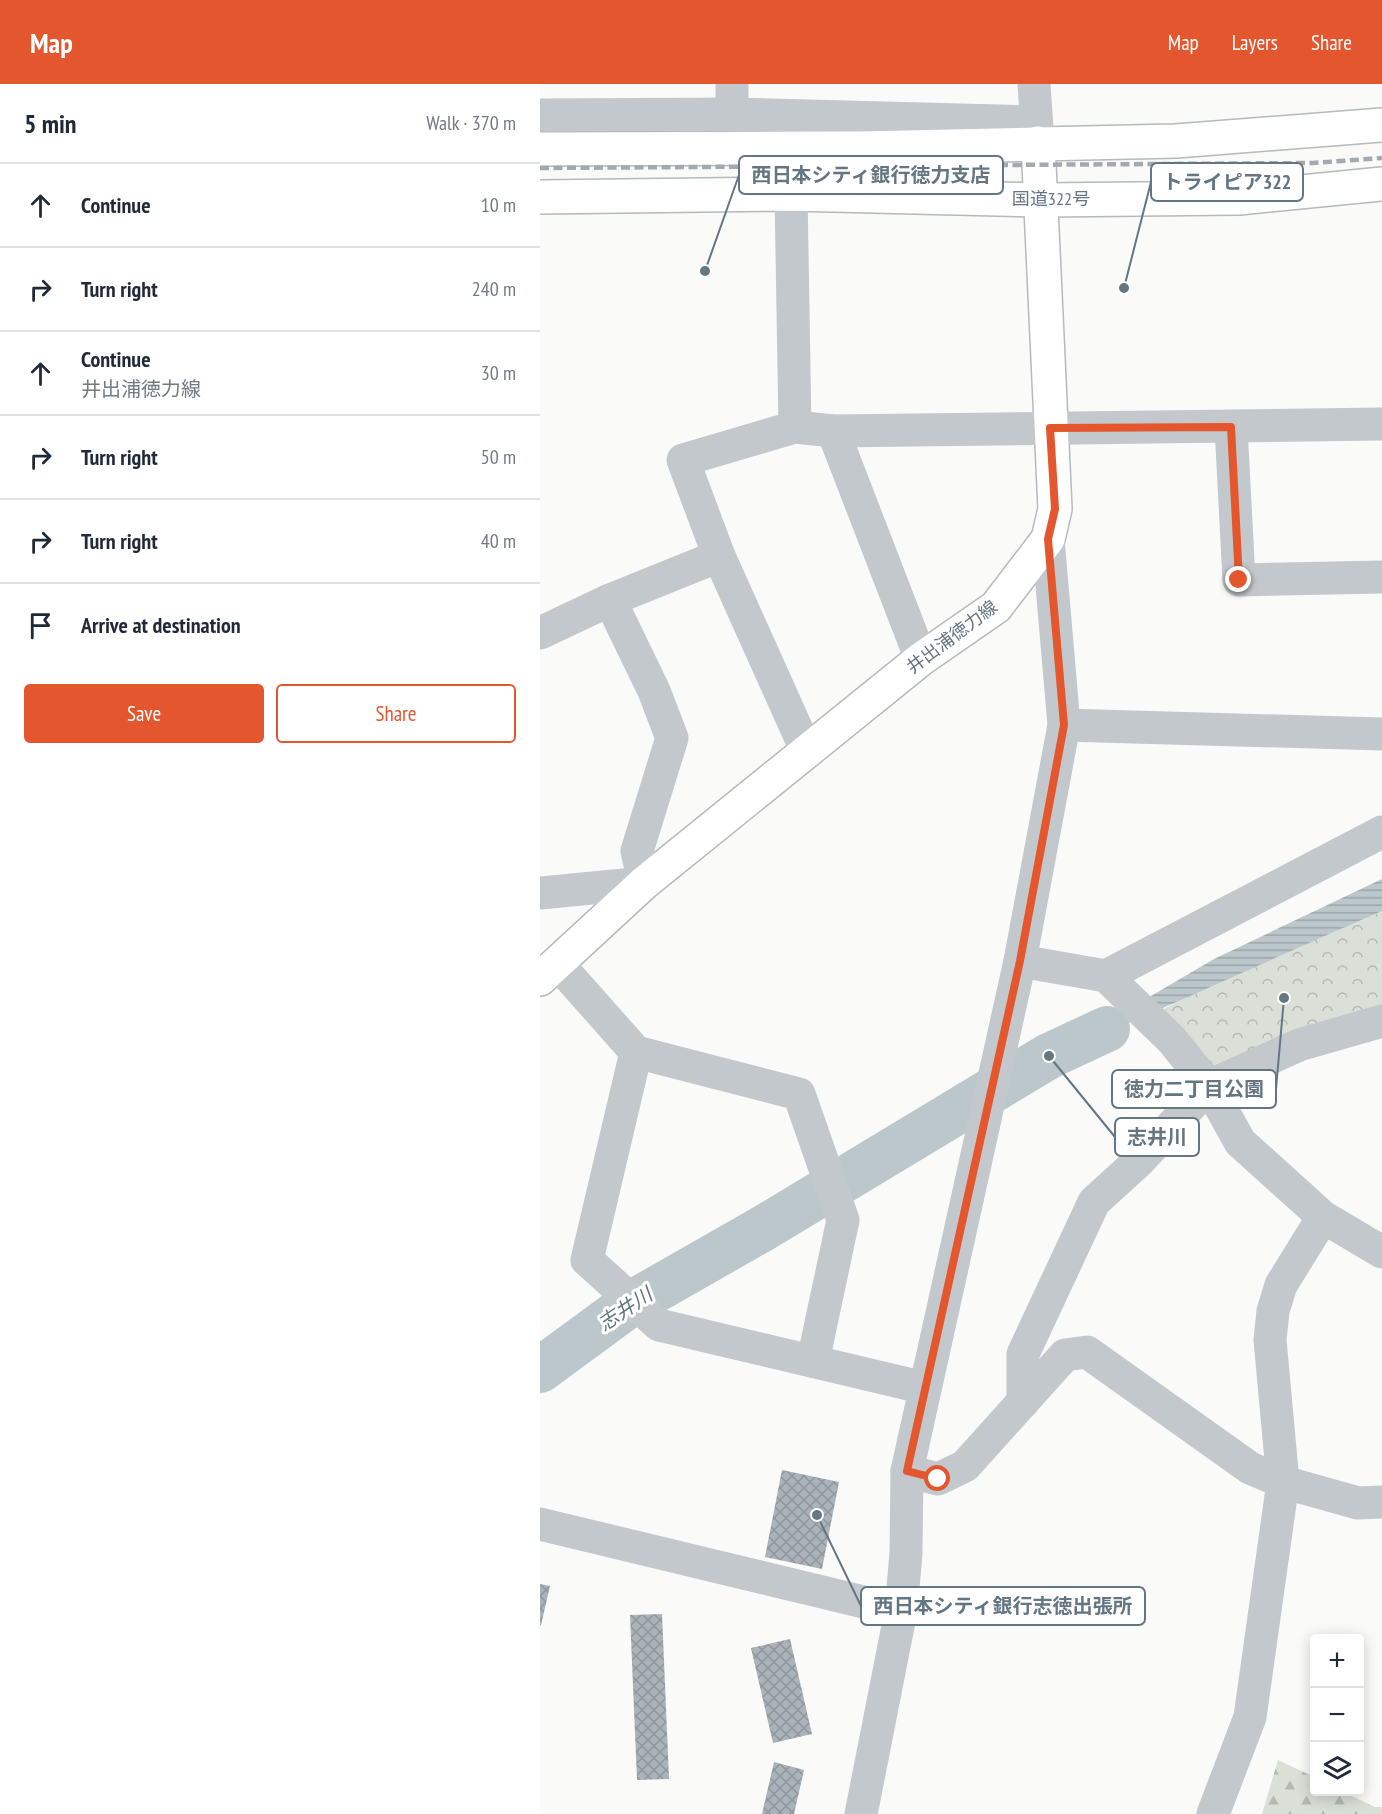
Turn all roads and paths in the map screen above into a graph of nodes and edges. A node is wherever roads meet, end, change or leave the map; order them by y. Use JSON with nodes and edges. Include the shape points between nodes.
{"nodes":[{"id":1,"x":1034,"y":84,"type":"edge"},
{"id":2,"x":732,"y":99,"type":"edge"},
{"id":3,"x":540,"y":115,"type":"edge"},
{"id":4,"x":1382,"y":125,"type":"edge"},
{"id":5,"x":1037,"y":133,"type":"junction"},
{"id":6,"x":540,"y":149,"type":"edge"},
{"id":7,"x":1382,"y":184,"type":"edge"},
{"id":8,"x":791,"y":194,"type":"junction"},
{"id":9,"x":540,"y":197,"type":"edge"},
{"id":10,"x":1042,"y":200,"type":"junction"},
{"id":11,"x":1382,"y":424,"type":"edge"},
{"id":12,"x":795,"y":427,"type":"junction"},
{"id":13,"x":1231,"y":427,"type":"junction"},
{"id":14,"x":1050,"y":428,"type":"junction"},
{"id":15,"x":832,"y":431,"type":"junction"},
{"id":16,"x":1048,"y":539,"type":"junction"},
{"id":17,"x":719,"y":556,"type":"junction"},
{"id":18,"x":1382,"y":577,"type":"edge"},
{"id":19,"x":610,"y":600,"type":"junction"},
{"id":20,"x":540,"y":633,"type":"edge"},
{"id":21,"x":921,"y":659,"type":"junction"},
{"id":22,"x":1064,"y":725,"type":"junction"},
{"id":23,"x":1382,"y":734,"type":"edge"},
{"id":24,"x":807,"y":752,"type":"junction"},
{"id":25,"x":1382,"y":832,"type":"edge"},
{"id":26,"x":644,"y":883,"type":"junction"},
{"id":27,"x":540,"y":893,"type":"edge"},
{"id":28,"x":1020,"y":961,"type":"junction"},
{"id":29,"x":549,"y":971,"type":"edge"},
{"id":30,"x":1106,"y":976,"type":"junction"},
{"id":31,"x":1382,"y":1021,"type":"edge"},
{"id":32,"x":636,"y":1052,"type":"junction"},
{"id":33,"x":1209,"y":1086,"type":"junction"},
{"id":34,"x":1323,"y":1217,"type":"junction"},
{"id":35,"x":1382,"y":1252,"type":"edge"},
{"id":36,"x":813,"y":1361,"type":"junction"},
{"id":37,"x":925,"y":1388,"type":"junction"},
{"id":38,"x":1023,"y":1402,"type":"junction"},
{"id":39,"x":907,"y":1471,"type":"junction"},
{"id":40,"x":1283,"y":1482,"type":"junction"},
{"id":41,"x":1382,"y":1502,"type":"edge"},
{"id":42,"x":540,"y":1524,"type":"edge"},
{"id":43,"x":901,"y":1611,"type":"junction"},
{"id":44,"x":861,"y":1814,"type":"edge"},
{"id":45,"x":1213,"y":1814,"type":"edge"}],
"edges":[{"from":1,"to":5,"type":"street"},
{"from":2,"to":3,"type":"street"},
{"from":2,"to":5,"type":"street"},
{"from":4,"to":5,"type":"main road","via":[[1176,141]]},
{"from":5,"to":6,"type":"main road","via":[[860,148]]},
{"from":5,"to":10,"type":"main road","name":"井出浦徳力線"},
{"from":7,"to":10,"type":"main road","name":"国道322号","via":[[1239,198]]},
{"from":8,"to":9,"type":"main road","name":"国道322号"},
{"from":8,"to":10,"type":"main road","name":"国道322号"},
{"from":8,"to":12,"type":"street"},
{"from":10,"to":14,"type":"main road","name":"井出浦徳力線"},
{"from":11,"to":13,"type":"street"},
{"from":12,"to":15,"type":"street"},
{"from":12,"to":17,"type":"street","via":[[683,460]]},
{"from":13,"to":14,"type":"street"},
{"from":13,"to":18,"type":"street","via":[[1239,580]]},
{"from":14,"to":15,"type":"street"},
{"from":14,"to":16,"type":"main road","name":"井出浦徳力線","via":[[1055,509]]},
{"from":15,"to":21,"type":"street"},
{"from":16,"to":21,"type":"main road","name":"井出浦徳力線","via":[[996,607]]},
{"from":16,"to":22,"type":"street"},
{"from":17,"to":19,"type":"street"},
{"from":17,"to":24,"type":"street"},
{"from":19,"to":20,"type":"street"},
{"from":19,"to":26,"type":"street","via":[[672,738],[637,850]]},
{"from":21,"to":24,"type":"main road","name":"井出浦徳力線"},
{"from":22,"to":23,"type":"street"},
{"from":22,"to":28,"type":"street"},
{"from":24,"to":26,"type":"main road","name":"井出浦徳力線"},
{"from":25,"to":30,"type":"street"},
{"from":26,"to":27,"type":"street"},
{"from":26,"to":29,"type":"main road","name":"井出浦徳力線"},
{"from":28,"to":30,"type":"street"},
{"from":28,"to":37,"type":"street"},
{"from":29,"to":32,"type":"street"},
{"from":30,"to":33,"type":"street","via":[[1172,1040]]},
{"from":31,"to":33,"type":"street","via":[[1299,1045]]},
{"from":32,"to":36,"type":"street","via":[[800,1094],[843,1220]]},
{"from":32,"to":36,"type":"street","via":[[587,1260],[659,1325]]},
{"from":33,"to":34,"type":"street","via":[[1240,1142]]},
{"from":33,"to":38,"type":"street","via":[[1139,1161],[1094,1202],[1023,1354]]},
{"from":34,"to":35,"type":"street"},
{"from":34,"to":40,"type":"street","via":[[1281,1285],[1273,1311],[1270,1340]]},
{"from":36,"to":37,"type":"street"},
{"from":37,"to":39,"type":"street"},
{"from":38,"to":39,"type":"street","via":[[965,1466],[938,1479]]},
{"from":38,"to":40,"type":"street","via":[[1065,1355],[1087,1353],[1250,1468]]},
{"from":39,"to":43,"type":"street"},
{"from":40,"to":41,"type":"street","via":[[1358,1503]]},
{"from":40,"to":45,"type":"street","via":[[1250,1717]]},
{"from":42,"to":43,"type":"street"},
{"from":43,"to":44,"type":"street"}]}
